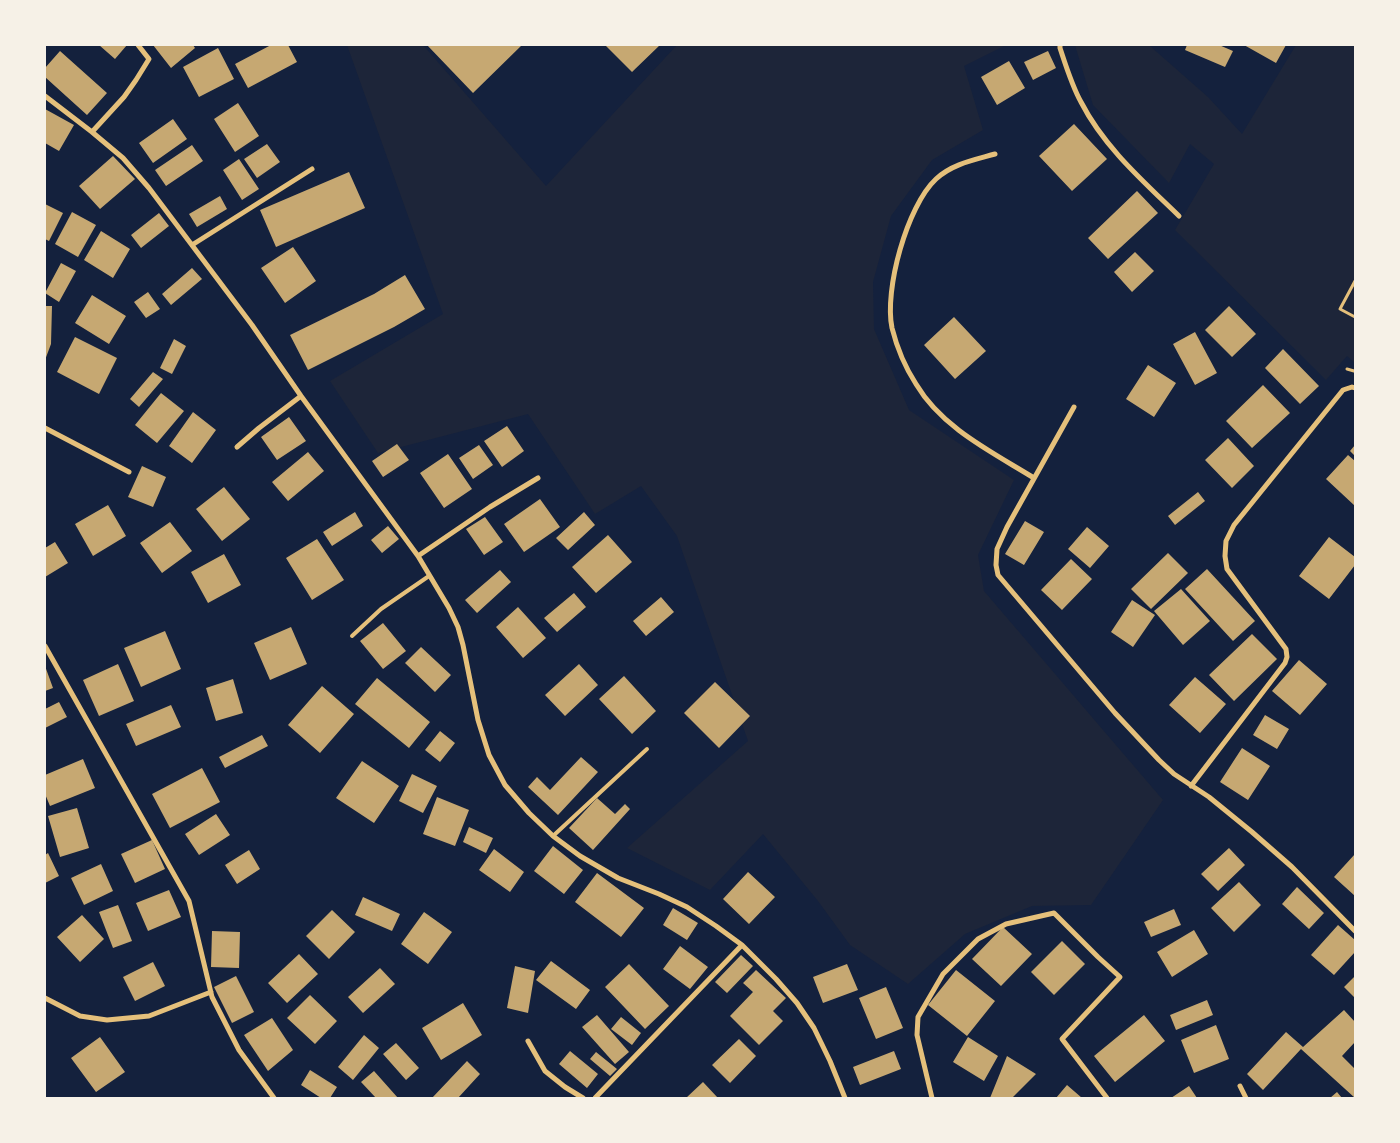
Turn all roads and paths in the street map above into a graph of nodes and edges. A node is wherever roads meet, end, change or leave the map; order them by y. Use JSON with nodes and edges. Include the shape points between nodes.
{"nodes":[{"id":1,"x":138,"y":45,"type":"edge"},
{"id":2,"x":1060,"y":45,"type":"edge"},
{"id":3,"x":45,"y":96,"type":"edge"},
{"id":4,"x":92,"y":132,"type":"junction"},
{"id":5,"x":995,"y":154,"type":"dead end"},
{"id":6,"x":312,"y":169,"type":"dead end"},
{"id":7,"x":1179,"y":216,"type":"dead end"},
{"id":8,"x":192,"y":245,"type":"junction"},
{"id":9,"x":1355,"y":281,"type":"edge"},
{"id":10,"x":1355,"y":317,"type":"edge"},
{"id":11,"x":1347,"y":369,"type":"dead end"},
{"id":12,"x":1355,"y":371,"type":"edge"},
{"id":13,"x":1355,"y":388,"type":"edge"},
{"id":14,"x":302,"y":396,"type":"junction"},
{"id":15,"x":1074,"y":407,"type":"dead end"},
{"id":16,"x":45,"y":428,"type":"edge"},
{"id":17,"x":237,"y":447,"type":"dead end"},
{"id":18,"x":129,"y":472,"type":"dead end"},
{"id":19,"x":538,"y":478,"type":"dead end"},
{"id":20,"x":1034,"y":478,"type":"junction"},
{"id":21,"x":418,"y":556,"type":"junction"},
{"id":22,"x":429,"y":576,"type":"junction"},
{"id":23,"x":352,"y":636,"type":"dead end"},
{"id":24,"x":45,"y":646,"type":"edge"},
{"id":25,"x":647,"y":749,"type":"dead end"},
{"id":26,"x":1191,"y":786,"type":"junction"},
{"id":27,"x":553,"y":836,"type":"junction"},
{"id":28,"x":1355,"y":931,"type":"edge"},
{"id":29,"x":742,"y":945,"type":"junction"},
{"id":30,"x":211,"y":992,"type":"junction"},
{"id":31,"x":45,"y":998,"type":"edge"},
{"id":32,"x":528,"y":1041,"type":"dead end"},
{"id":33,"x":1240,"y":1086,"type":"dead end"},
{"id":34,"x":274,"y":1098,"type":"edge"},
{"id":35,"x":583,"y":1098,"type":"edge"},
{"id":36,"x":595,"y":1098,"type":"edge"},
{"id":37,"x":845,"y":1098,"type":"edge"},
{"id":38,"x":932,"y":1098,"type":"edge"},
{"id":39,"x":1107,"y":1098,"type":"edge"},
{"id":40,"x":1246,"y":1098,"type":"edge"}],
"edges":[{"from":1,"to":4,"type":"street","via":[[149,59],[124,97]]},
{"from":2,"to":7,"type":"street","via":[[1080,102],[1107,142]]},
{"from":3,"to":4,"type":"street"},
{"from":4,"to":8,"type":"street","via":[[123,158]]},
{"from":5,"to":20,"type":"street","via":[[955,166],[936,179],[924,193],[909,222],[898,256],[891,294],[892,327],[901,356],[916,385],[938,412],[977,443]]},
{"from":6,"to":8,"type":"street"},
{"from":8,"to":14,"type":"street"},
{"from":9,"to":10,"type":"path","via":[[1340,309]]},
{"from":11,"to":12,"type":"path"},
{"from":13,"to":26,"type":"street","via":[[1343,390],[1234,526],[1226,541],[1227,570],[1286,649],[1287,657]]},
{"from":14,"to":17,"type":"street"},
{"from":14,"to":21,"type":"street"},
{"from":15,"to":20,"type":"street"},
{"from":16,"to":18,"type":"street"},
{"from":19,"to":21,"type":"street"},
{"from":20,"to":26,"type":"street","via":[[997,550],[998,576],[1115,713],[1174,774]]},
{"from":21,"to":22,"type":"street"},
{"from":22,"to":23,"type":"lane","via":[[381,609]]},
{"from":22,"to":27,"type":"street","via":[[458,627],[489,755],[505,784]]},
{"from":24,"to":30,"type":"street","via":[[189,901]]},
{"from":25,"to":27,"type":"lane"},
{"from":26,"to":28,"type":"street","via":[[1279,855]]},
{"from":27,"to":29,"type":"street","via":[[618,878],[687,907]]},
{"from":29,"to":36,"type":"street"},
{"from":29,"to":37,"type":"street","via":[[798,1003],[814,1028]]},
{"from":30,"to":31,"type":"street","via":[[149,1016],[107,1020],[80,1016]]},
{"from":30,"to":34,"type":"street","via":[[239,1050]]},
{"from":32,"to":35,"type":"street","via":[[545,1071]]},
{"from":33,"to":40,"type":"street"},
{"from":38,"to":39,"type":"street","via":[[916,1036],[918,1017],[943,974],[978,939],[1006,924],[1054,913],[1120,978],[1062,1039]]}]}
